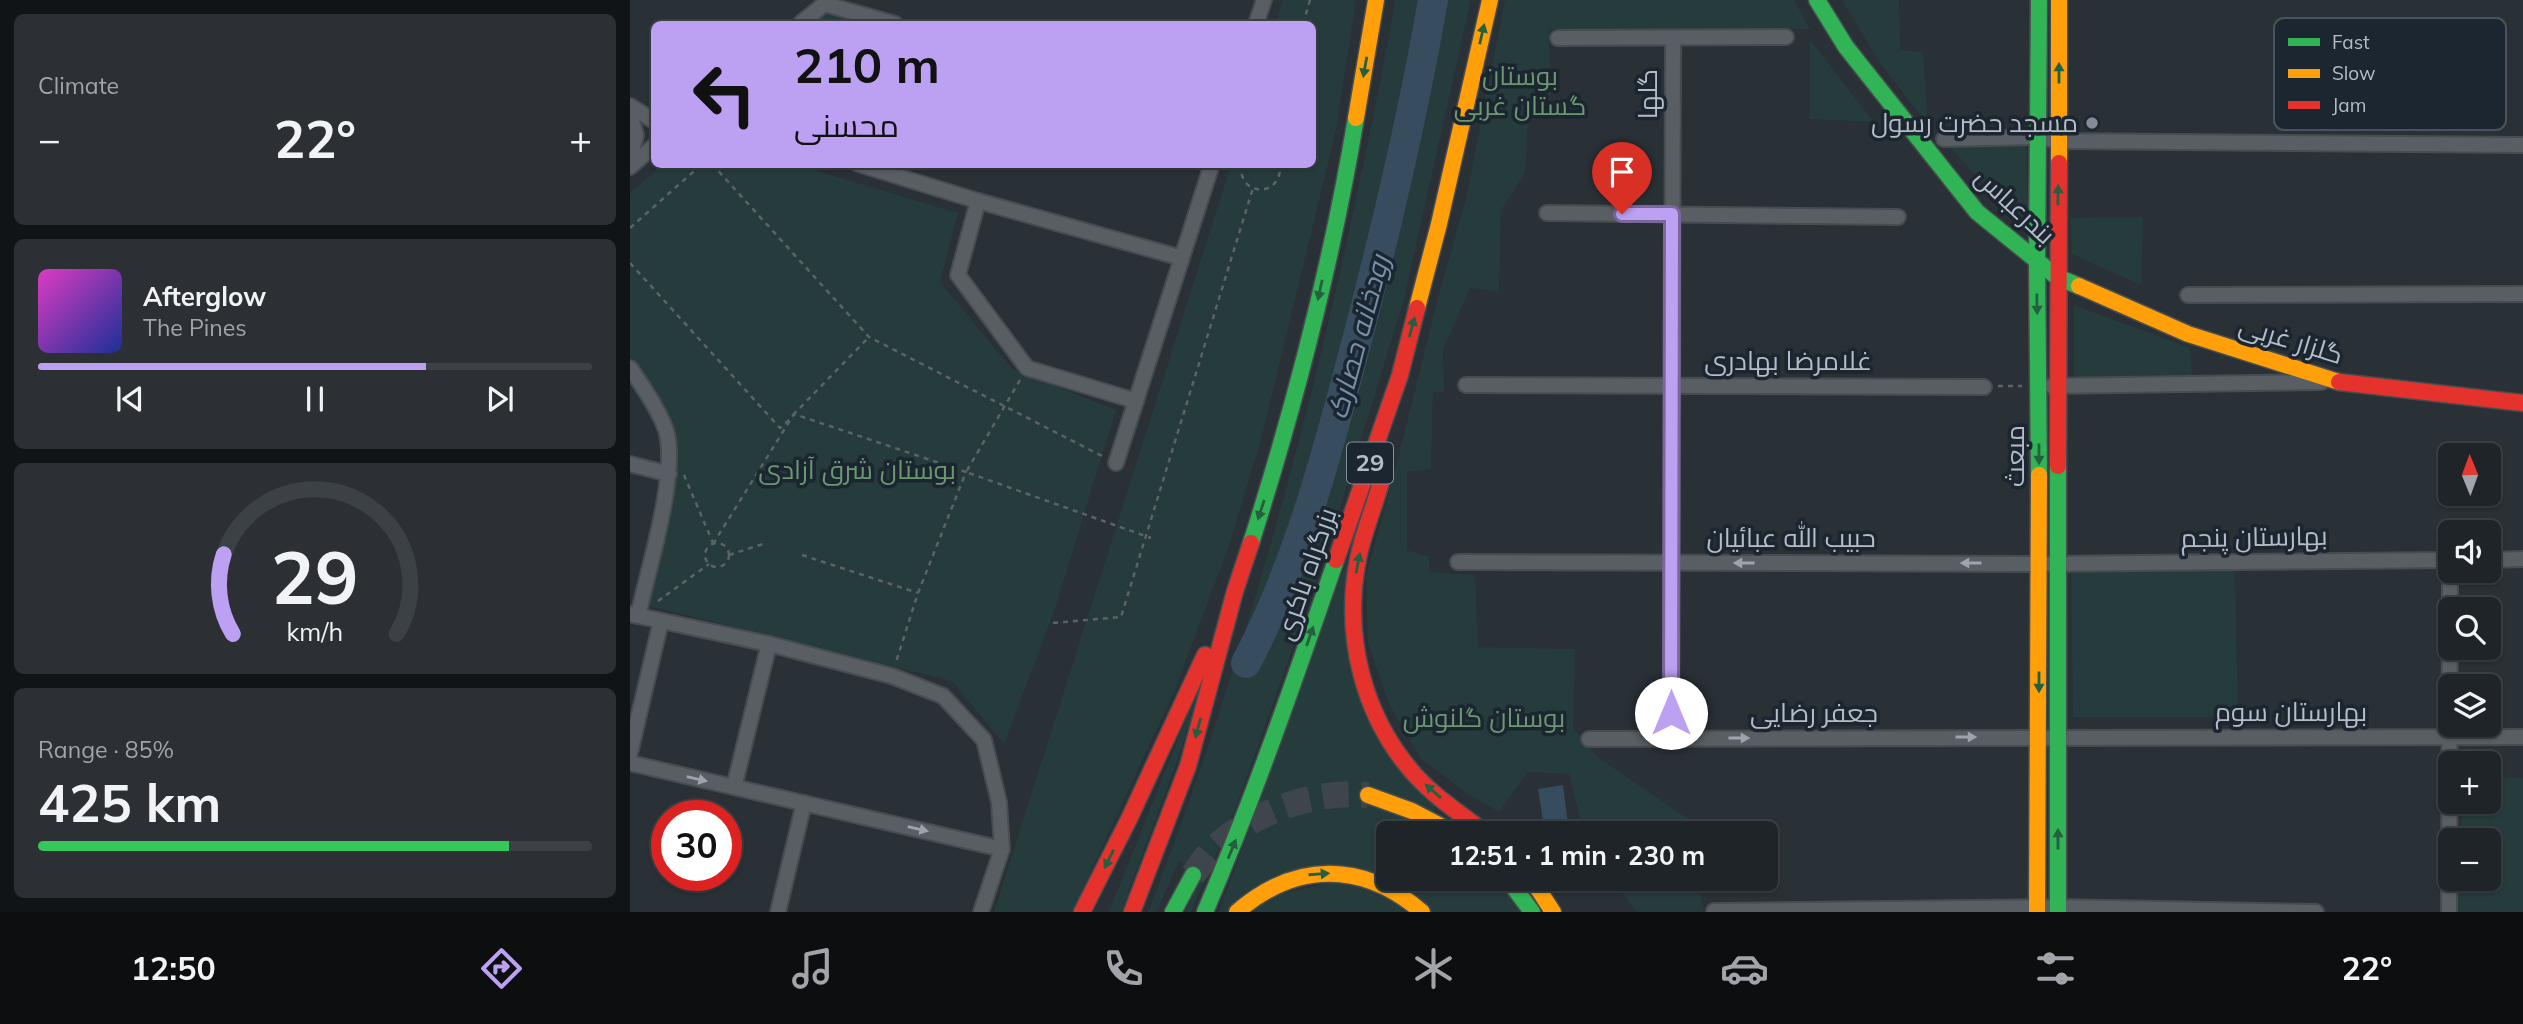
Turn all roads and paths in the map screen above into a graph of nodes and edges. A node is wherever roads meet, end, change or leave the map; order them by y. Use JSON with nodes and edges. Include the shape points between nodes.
{"nodes":[{"id":1,"x":1264,"y":0,"type":"edge"},
{"id":2,"x":1310,"y":0,"type":"edge"},
{"id":3,"x":1376,"y":0,"type":"edge"},
{"id":4,"x":1490,"y":0,"type":"edge"},
{"id":5,"x":1817,"y":0,"type":"edge"},
{"id":6,"x":2039,"y":0,"type":"edge"},
{"id":7,"x":2059,"y":0,"type":"edge"},
{"id":8,"x":827,"y":2,"type":"edge"},
{"id":9,"x":804,"y":21,"type":"edge"},
{"id":10,"x":886,"y":21,"type":"edge"},
{"id":11,"x":1257,"y":21,"type":"edge"},
{"id":12,"x":1304,"y":21,"type":"edge"},
{"id":13,"x":1786,"y":37,"type":"dead end"},
{"id":14,"x":1558,"y":38,"type":"dead end"},
{"id":15,"x":1673,"y":38,"type":"junction"},
{"id":16,"x":630,"y":106,"type":"edge"},
{"id":17,"x":630,"y":114,"type":"edge"},
{"id":18,"x":651,"y":119,"type":"edge"},
{"id":19,"x":2039,"y":137,"type":"junction"},
{"id":20,"x":1944,"y":139,"type":"dead end"},
{"id":21,"x":2059,"y":141,"type":"junction"},
{"id":22,"x":2523,"y":145,"type":"edge"},
{"id":23,"x":651,"y":149,"type":"edge"},
{"id":24,"x":630,"y":159,"type":"edge"},
{"id":25,"x":630,"y":167,"type":"edge"},
{"id":26,"x":698,"y":168,"type":"edge"},
{"id":27,"x":716,"y":168,"type":"edge"},
{"id":28,"x":871,"y":168,"type":"edge"},
{"id":29,"x":1211,"y":168,"type":"edge"},
{"id":30,"x":1242,"y":168,"type":"edge"},
{"id":31,"x":1280,"y":168,"type":"edge"},
{"id":32,"x":1253,"y":188,"type":"junction"},
{"id":33,"x":978,"y":201,"type":"junction"},
{"id":34,"x":1547,"y":213,"type":"dead end"},
{"id":35,"x":1672,"y":214,"type":"junction"},
{"id":36,"x":1898,"y":217,"type":"dead end"},
{"id":37,"x":630,"y":228,"type":"edge"},
{"id":38,"x":1182,"y":258,"type":"junction"},
{"id":39,"x":2037,"y":262,"type":"junction"},
{"id":40,"x":630,"y":263,"type":"edge"},
{"id":41,"x":2057,"y":276,"type":"junction"},
{"id":42,"x":2523,"y":294,"type":"edge"},
{"id":43,"x":2188,"y":295,"type":"dead end"},
{"id":44,"x":869,"y":337,"type":"junction"},
{"id":45,"x":630,"y":368,"type":"edge"},
{"id":46,"x":1027,"y":368,"type":"junction"},
{"id":47,"x":1400,"y":375,"type":"junction"},
{"id":48,"x":2337,"y":382,"type":"junction"},
{"id":49,"x":1466,"y":385,"type":"dead end"},
{"id":50,"x":1672,"y":385,"type":"junction"},
{"id":51,"x":2039,"y":386,"type":"junction"},
{"id":52,"x":2059,"y":386,"type":"junction"},
{"id":53,"x":1984,"y":387,"type":"joint"},
{"id":54,"x":1136,"y":401,"type":"junction"},
{"id":55,"x":2523,"y":403,"type":"edge"},
{"id":56,"x":1004,"y":406,"type":"junction"},
{"id":57,"x":794,"y":414,"type":"junction"},
{"id":58,"x":1116,"y":463,"type":"joint"},
{"id":59,"x":630,"y":464,"type":"edge"},
{"id":60,"x":676,"y":472,"type":"junction"},
{"id":61,"x":965,"y":472,"type":"junction"},
{"id":62,"x":1146,"y":536,"type":"junction"},
{"id":63,"x":1151,"y":538,"type":"dead end"},
{"id":64,"x":713,"y":544,"type":"junction"},
{"id":65,"x":763,"y":544,"type":"dead end"},
{"id":66,"x":729,"y":555,"type":"junction"},
{"id":67,"x":802,"y":555,"type":"dead end"},
{"id":68,"x":2501,"y":559,"type":"edge"},
{"id":69,"x":2523,"y":559,"type":"edge"},
{"id":70,"x":2438,"y":560,"type":"edge"},
{"id":71,"x":1458,"y":562,"type":"dead end"},
{"id":72,"x":1671,"y":563,"type":"junction"},
{"id":73,"x":709,"y":564,"type":"junction"},
{"id":74,"x":2039,"y":564,"type":"junction"},
{"id":75,"x":2059,"y":564,"type":"junction"},
{"id":76,"x":2450,"y":583,"type":"edge"},
{"id":77,"x":1235,"y":591,"type":"junction"},
{"id":78,"x":918,"y":593,"type":"junction"},
{"id":79,"x":634,"y":615,"type":"edge"},
{"id":80,"x":660,"y":621,"type":"junction"},
{"id":81,"x":1053,"y":623,"type":"dead end"},
{"id":82,"x":769,"y":644,"type":"junction"},
{"id":83,"x":2449,"y":674,"type":"edge"},
{"id":84,"x":892,"y":676,"type":"junction"},
{"id":85,"x":1170,"y":732,"type":"junction"},
{"id":86,"x":2039,"y":737,"type":"junction"},
{"id":87,"x":2059,"y":737,"type":"junction"},
{"id":88,"x":2438,"y":737,"type":"edge"},
{"id":89,"x":2449,"y":737,"type":"edge"},
{"id":90,"x":2501,"y":737,"type":"edge"},
{"id":91,"x":2523,"y":737,"type":"edge"},
{"id":92,"x":1589,"y":739,"type":"dead end"},
{"id":93,"x":1671,"y":739,"type":"junction"},
{"id":94,"x":630,"y":752,"type":"edge"},
{"id":95,"x":630,"y":763,"type":"edge"},
{"id":96,"x":734,"y":787,"type":"junction"},
{"id":97,"x":1368,"y":794,"type":"tunnel mouth"},
{"id":98,"x":804,"y":803,"type":"junction"},
{"id":99,"x":1435,"y":821,"type":"edge"},
{"id":100,"x":1470,"y":821,"type":"edge"},
{"id":101,"x":1002,"y":849,"type":"junction"},
{"id":102,"x":1193,"y":875,"type":"tunnel mouth"},
{"id":103,"x":1117,"y":878,"type":"dead end"},
{"id":104,"x":1517,"y":891,"type":"edge"},
{"id":105,"x":1539,"y":891,"type":"edge"},
{"id":106,"x":2037,"y":910,"type":"edge"},
{"id":107,"x":2058,"y":910,"type":"edge"},
{"id":108,"x":1714,"y":911,"type":"edge"},
{"id":109,"x":778,"y":912,"type":"edge"},
{"id":110,"x":981,"y":912,"type":"edge"},
{"id":111,"x":1082,"y":912,"type":"edge"},
{"id":112,"x":1132,"y":912,"type":"edge"},
{"id":113,"x":1173,"y":912,"type":"edge"},
{"id":114,"x":1205,"y":912,"type":"edge"},
{"id":115,"x":1237,"y":912,"type":"edge"},
{"id":116,"x":1422,"y":912,"type":"edge"},
{"id":117,"x":1532,"y":912,"type":"edge"},
{"id":118,"x":1553,"y":912,"type":"edge"},
{"id":119,"x":2316,"y":912,"type":"edge"},
{"id":120,"x":2449,"y":912,"type":"edge"}],
"edges":[{"from":1,"to":11,"type":"street"},
{"from":2,"to":12,"type":"path"},
{"from":3,"to":77,"type":"main road","one_way":true,"via":[[1350,154],[1313,320],[1281,449]]},
{"from":47,"to":4,"type":"main road","name":"بزرگراه باکری","number":"29","one_way":true},
{"from":5,"to":39,"type":"main road","name":"بندرعباس","via":[[1846,47],[1969,202]]},
{"from":6,"to":19,"type":"main road","name":"مبعث"},
{"from":21,"to":7,"type":"main road","name":"مبعث","one_way":true},
{"from":8,"to":9,"type":"street"},
{"from":8,"to":10,"type":"street"},
{"from":13,"to":15,"type":"street"},
{"from":14,"to":15,"type":"street"},
{"from":15,"to":35,"type":"street","name":"گلها"},
{"from":16,"to":18,"type":"street"},
{"from":17,"to":24,"type":"street","via":[[636,135]]},
{"from":19,"to":20,"type":"street"},
{"from":19,"to":21,"type":"street"},
{"from":19,"to":39,"type":"main road","name":"مبعث"},
{"from":21,"to":22,"type":"street"},
{"from":41,"to":21,"type":"main road","name":"مبعث","one_way":true},
{"from":23,"to":25,"type":"street"},
{"from":26,"to":37,"type":"path"},
{"from":27,"to":44,"type":"path"},
{"from":28,"to":33,"type":"street"},
{"from":29,"to":38,"type":"street"},
{"from":30,"to":32,"type":"path","via":[[1243,180]]},
{"from":31,"to":32,"type":"path","via":[[1272,186]]},
{"from":32,"to":62,"type":"path"},
{"from":33,"to":38,"type":"street"},
{"from":33,"to":46,"type":"street","via":[[958,275]]},
{"from":34,"to":35,"type":"street"},
{"from":35,"to":36,"type":"street"},
{"from":35,"to":50,"type":"street","name":"گلها"},
{"from":38,"to":54,"type":"street"},
{"from":39,"to":41,"type":"main road","name":"بندرعباس"},
{"from":39,"to":51,"type":"main road","name":"مبعث","one_way":true},
{"from":40,"to":57,"type":"path","via":[[780,428]]},
{"from":41,"to":48,"type":"main road","name":"گلزار غربی","via":[[2188,334]]},
{"from":41,"to":52,"type":"main road","name":"مبعث"},
{"from":42,"to":43,"type":"street"},
{"from":44,"to":56,"type":"path"},
{"from":44,"to":57,"type":"path"},
{"from":45,"to":60,"type":"street","via":[[667,433]]},
{"from":46,"to":54,"type":"street"},
{"from":46,"to":56,"type":"path"},
{"from":100,"to":47,"type":"main road","one_way":true,"via":[[1431,791],[1396,751],[1371,705],[1354,638],[1358,559],[1381,482]]},
{"from":114,"to":47,"type":"main road","name":"بزرگراه باکری","number":"29","one_way":true,"via":[[1288,700]]},
{"from":48,"to":52,"type":"street"},
{"from":48,"to":55,"type":"main road","name":"گلزار غربی"},
{"from":49,"to":50,"type":"street","name":"غلامرضا بهادری"},
{"from":50,"to":53,"type":"street","name":"غلامرضا بهادری"},
{"from":50,"to":72,"type":"street","name":"گلها"},
{"from":51,"to":52,"type":"street"},
{"from":51,"to":53,"type":"path"},
{"from":51,"to":74,"type":"main road","name":"مبعث","one_way":true},
{"from":52,"to":75,"type":"main road","name":"مبعث"},
{"from":54,"to":58,"type":"street"},
{"from":56,"to":58,"type":"path"},
{"from":56,"to":61,"type":"path"},
{"from":57,"to":61,"type":"path"},
{"from":57,"to":64,"type":"path"},
{"from":59,"to":60,"type":"street"},
{"from":60,"to":64,"type":"path"},
{"from":60,"to":79,"type":"street"},
{"from":61,"to":62,"type":"path"},
{"from":61,"to":78,"type":"path"},
{"from":62,"to":63,"type":"path"},
{"from":62,"to":81,"type":"path","via":[[1121,617]]},
{"from":64,"to":66,"type":"path","via":[[724,545]]},
{"from":64,"to":73,"type":"path","via":[[705,553]]},
{"from":65,"to":66,"type":"path"},
{"from":66,"to":73,"type":"path","via":[[720,567]]},
{"from":67,"to":78,"type":"path"},
{"from":68,"to":69,"type":"street"},
{"from":70,"to":75,"type":"street","name":"بهارستان پنجم"},
{"from":71,"to":72,"type":"street","name":"حبیب الله عبائیان"},
{"from":74,"to":72,"type":"street","name":"حبیب الله عبائیان","one_way":true},
{"from":72,"to":93,"type":"street","name":"گلها"},
{"from":73,"to":79,"type":"path"},
{"from":74,"to":75,"type":"street","name":"بهارستان پنجم"},
{"from":74,"to":86,"type":"main road","name":"مبعث","one_way":true},
{"from":75,"to":87,"type":"main road","name":"مبعث"},
{"from":76,"to":83,"type":"street"},
{"from":77,"to":85,"type":"main road"},
{"from":77,"to":112,"type":"main road","one_way":true,"via":[[1188,766]]},
{"from":78,"to":84,"type":"path"},
{"from":79,"to":80,"type":"street"},
{"from":80,"to":82,"type":"street"},
{"from":80,"to":94,"type":"street"},
{"from":82,"to":84,"type":"street"},
{"from":82,"to":96,"type":"street"},
{"from":84,"to":101,"type":"street","via":[[943,696],[984,740],[999,802]]},
{"from":85,"to":103,"type":"main road"},
{"from":85,"to":111,"type":"main road","one_way":true},
{"from":86,"to":87,"type":"street","name":"جعفر رضایی"},
{"from":93,"to":86,"type":"street","name":"جعفر رضایی","one_way":true},
{"from":86,"to":106,"type":"main road","name":"مبعث"},
{"from":87,"to":88,"type":"street","name":"بهارستان سوم"},
{"from":107,"to":87,"type":"main road","name":"مبعث","one_way":true},
{"from":89,"to":120,"type":"street"},
{"from":90,"to":91,"type":"street","name":"بهارستان سوم"},
{"from":92,"to":93,"type":"street","name":"جعفر رضایی"},
{"from":95,"to":96,"type":"street","one_way":true},
{"from":96,"to":98,"type":"street"},
{"from":97,"to":99,"type":"main road"},
{"from":98,"to":101,"type":"street","one_way":true},
{"from":98,"to":109,"type":"street"},
{"from":101,"to":110,"type":"street"},
{"from":102,"to":113,"type":"main road"},
{"from":104,"to":117,"type":"main road"},
{"from":105,"to":118,"type":"main road"},
{"from":106,"to":107,"type":"street"},
{"from":106,"to":108,"type":"street"},
{"from":107,"to":119,"type":"street"},
{"from":115,"to":116,"type":"main road","one_way":true,"via":[[1272,885],[1324,873],[1371,879],[1397,891]]}]}
